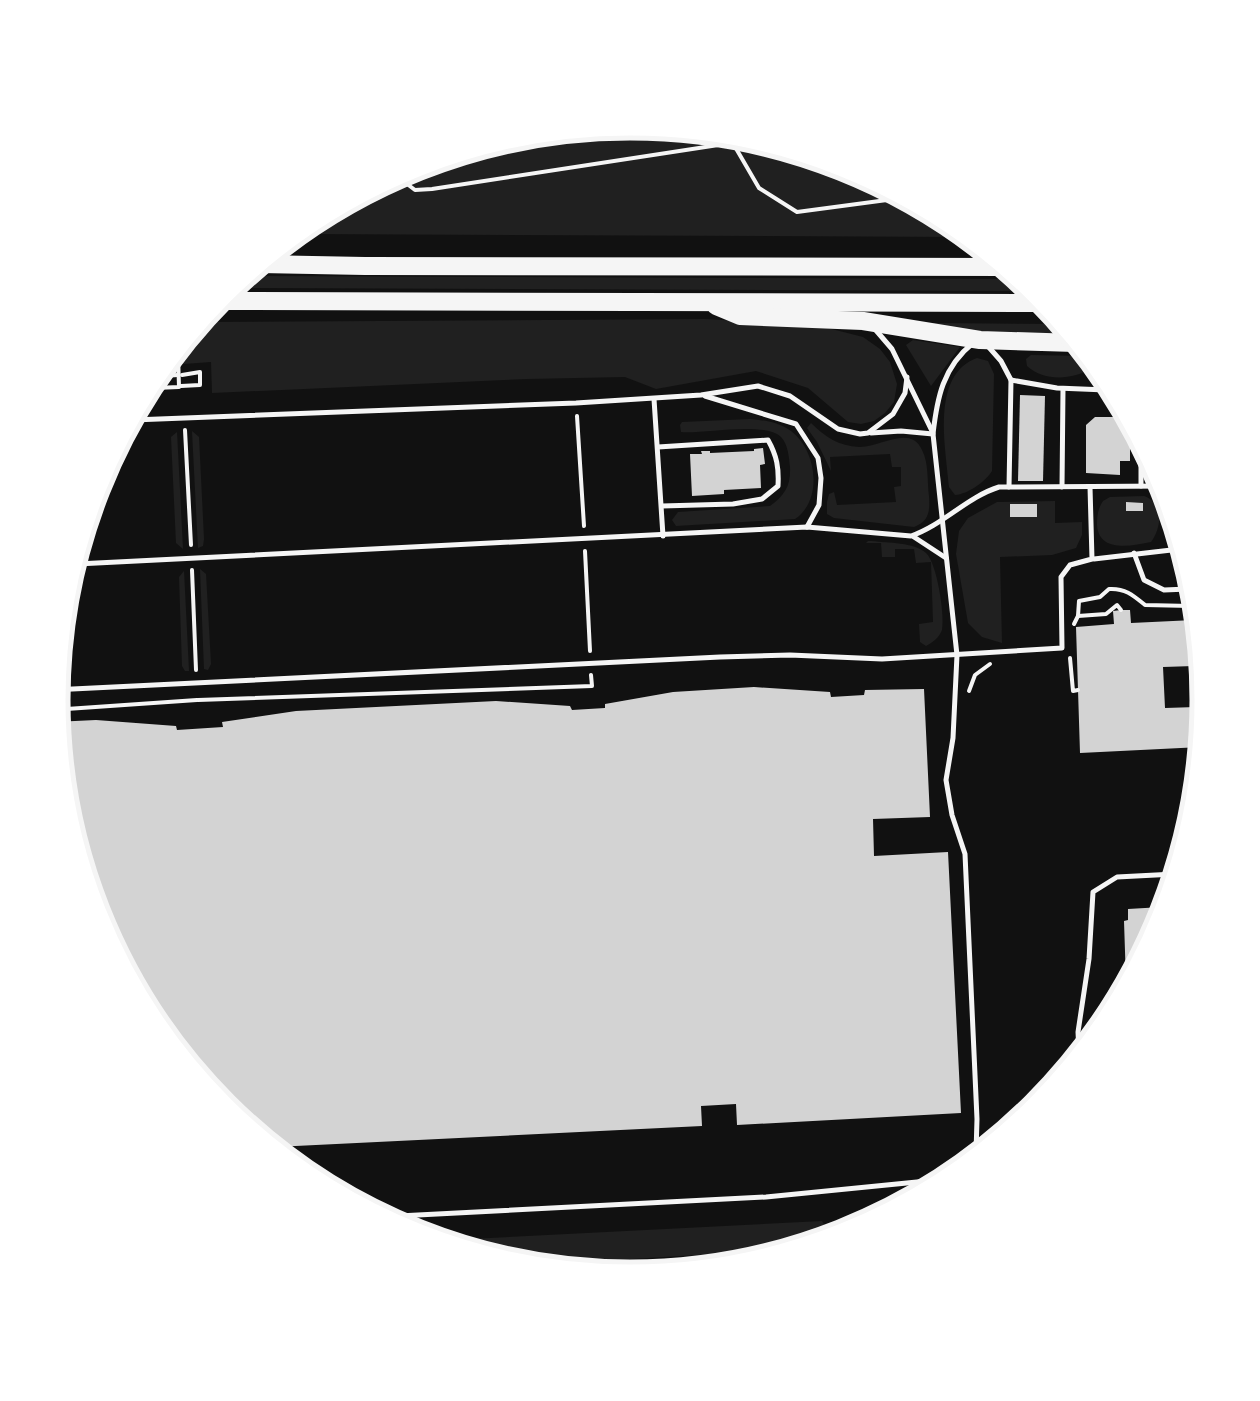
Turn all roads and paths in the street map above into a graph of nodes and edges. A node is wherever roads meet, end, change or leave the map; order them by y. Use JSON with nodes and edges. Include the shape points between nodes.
{"nodes":[{"id":1,"x":715,"y":145,"type":"edge"},
{"id":2,"x":738,"y":149,"type":"edge"},
{"id":3,"x":408,"y":184,"type":"edge"},
{"id":4,"x":887,"y":200,"type":"edge"},
{"id":5,"x":276,"y":264,"type":"edge"},
{"id":6,"x":988,"y":267,"type":"edge"},
{"id":7,"x":234,"y":301,"type":"edge"},
{"id":8,"x":706,"y":302,"type":"junction"},
{"id":9,"x":1028,"y":303,"type":"edge"},
{"id":10,"x":864,"y":321,"type":"junction"},
{"id":11,"x":980,"y":340,"type":"junction"},
{"id":12,"x":1063,"y":343,"type":"edge"},
{"id":13,"x":178,"y":366,"type":"edge"},
{"id":14,"x":171,"y":376,"type":"edge"},
{"id":15,"x":906,"y":377,"type":"junction"},
{"id":16,"x":1011,"y":380,"type":"junction"},
{"id":17,"x":179,"y":386,"type":"junction"},
{"id":18,"x":162,"y":387,"type":"edge"},
{"id":19,"x":1098,"y":388,"type":"edge"},
{"id":20,"x":1062,"y":389,"type":"junction"},
{"id":21,"x":701,"y":395,"type":"junction"},
{"id":22,"x":654,"y":398,"type":"junction"},
{"id":23,"x":576,"y":403,"type":"junction"},
{"id":24,"x":184,"y":417,"type":"junction"},
{"id":25,"x":143,"y":419,"type":"edge"},
{"id":26,"x":868,"y":433,"type":"junction"},
{"id":27,"x":933,"y":434,"type":"junction"},
{"id":28,"x":658,"y":447,"type":"junction"},
{"id":29,"x":1141,"y":466,"type":"edge"},
{"id":30,"x":1062,"y":486,"type":"junction"},
{"id":31,"x":1090,"y":486,"type":"junction"},
{"id":32,"x":1141,"y":486,"type":"junction"},
{"id":33,"x":1150,"y":486,"type":"edge"},
{"id":34,"x":1009,"y":487,"type":"junction"},
{"id":35,"x":662,"y":506,"type":"junction"},
{"id":36,"x":942,"y":518,"type":"junction"},
{"id":37,"x":807,"y":527,"type":"junction"},
{"id":38,"x":663,"y":536,"type":"junction"},
{"id":39,"x":911,"y":536,"type":"junction"},
{"id":40,"x":585,"y":540,"type":"junction"},
{"id":41,"x":1171,"y":550,"type":"edge"},
{"id":42,"x":1134,"y":553,"type":"junction"},
{"id":43,"x":946,"y":558,"type":"junction"},
{"id":44,"x":1092,"y":559,"type":"junction"},
{"id":45,"x":192,"y":560,"type":"junction"},
{"id":46,"x":85,"y":564,"type":"edge"},
{"id":47,"x":1182,"y":590,"type":"edge"},
{"id":48,"x":1113,"y":602,"type":"junction"},
{"id":49,"x":1184,"y":606,"type":"edge"},
{"id":50,"x":1078,"y":616,"type":"junction"},
{"id":51,"x":1072,"y":630,"type":"dead end"},
{"id":52,"x":1070,"y":651,"type":"dead end"},
{"id":53,"x":995,"y":652,"type":"junction"},
{"id":54,"x":957,"y":655,"type":"junction"},
{"id":55,"x":590,"y":663,"type":"junction"},
{"id":56,"x":196,"y":683,"type":"junction"},
{"id":57,"x":68,"y":689,"type":"edge"},
{"id":58,"x":1078,"y":690,"type":"dead end"},
{"id":59,"x":956,"y":695,"type":"junction"},
{"id":60,"x":198,"y":700,"type":"junction"},
{"id":61,"x":68,"y":709,"type":"edge"},
{"id":62,"x":1165,"y":875,"type":"edge"},
{"id":63,"x":1078,"y":1040,"type":"edge"},
{"id":64,"x":977,"y":1143,"type":"edge"},
{"id":65,"x":921,"y":1182,"type":"edge"},
{"id":66,"x":405,"y":1216,"type":"edge"}],
"edges":[{"from":1,"to":3,"type":"path","via":[[432,189]]},
{"from":2,"to":4,"type":"path","via":[[759,188],[796,212]]},
{"from":5,"to":6,"type":"main road"},
{"from":7,"to":8,"type":"main road"},
{"from":8,"to":9,"type":"main road"},
{"from":8,"to":10,"type":"main road","via":[[740,316]]},
{"from":10,"to":11,"type":"main road"},
{"from":10,"to":15,"type":"lane","via":[[886,340]]},
{"from":11,"to":12,"type":"main road"},
{"from":11,"to":16,"type":"lane"},
{"from":11,"to":27,"type":"lane","via":[[948,371]]},
{"from":13,"to":17,"type":"path"},
{"from":14,"to":17,"type":"path","via":[[200,372],[200,385]]},
{"from":15,"to":26,"type":"lane","via":[[897,409]]},
{"from":15,"to":27,"type":"lane"},
{"from":16,"to":20,"type":"lane"},
{"from":16,"to":34,"type":"lane"},
{"from":17,"to":18,"type":"path"},
{"from":19,"to":20,"type":"lane"},
{"from":20,"to":30,"type":"lane"},
{"from":21,"to":22,"type":"lane"},
{"from":21,"to":26,"type":"lane","via":[[758,386],[806,404],[838,428]]},
{"from":21,"to":37,"type":"lane","via":[[796,424],[818,458],[819,504]]},
{"from":22,"to":23,"type":"lane"},
{"from":22,"to":28,"type":"lane"},
{"from":23,"to":24,"type":"lane"},
{"from":23,"to":40,"type":"path"},
{"from":24,"to":25,"type":"lane"},
{"from":24,"to":45,"type":"path"},
{"from":26,"to":27,"type":"lane"},
{"from":27,"to":36,"type":"lane"},
{"from":28,"to":35,"type":"lane"},
{"from":28,"to":35,"type":"lane","via":[[768,440],[779,472],[778,486],[762,498]]},
{"from":29,"to":32,"type":"lane"},
{"from":30,"to":31,"type":"lane"},
{"from":30,"to":34,"type":"lane"},
{"from":31,"to":32,"type":"lane"},
{"from":31,"to":44,"type":"lane"},
{"from":32,"to":33,"type":"lane"},
{"from":34,"to":36,"type":"lane","via":[[989,490]]},
{"from":35,"to":38,"type":"lane"},
{"from":36,"to":39,"type":"lane"},
{"from":36,"to":43,"type":"lane"},
{"from":37,"to":38,"type":"lane"},
{"from":37,"to":39,"type":"lane"},
{"from":38,"to":40,"type":"lane"},
{"from":39,"to":43,"type":"lane"},
{"from":40,"to":45,"type":"lane"},
{"from":40,"to":55,"type":"path"},
{"from":41,"to":42,"type":"lane"},
{"from":42,"to":44,"type":"lane"},
{"from":42,"to":47,"type":"lane","via":[[1144,580]]},
{"from":43,"to":54,"type":"lane"},
{"from":44,"to":53,"type":"lane","via":[[1070,565],[1060,576],[1062,648]]},
{"from":45,"to":46,"type":"lane"},
{"from":45,"to":56,"type":"path"},
{"from":48,"to":49,"type":"path","via":[[1109,589],[1132,594],[1144,605]]},
{"from":48,"to":50,"type":"path","via":[[1106,614]]},
{"from":48,"to":50,"type":"path","via":[[1078,601]]},
{"from":50,"to":51,"type":"path"},
{"from":52,"to":58,"type":"path","via":[[1073,691]]},
{"from":53,"to":54,"type":"lane"},
{"from":53,"to":59,"type":"path","via":[[967,696]]},
{"from":54,"to":55,"type":"lane"},
{"from":54,"to":59,"type":"lane"},
{"from":55,"to":56,"type":"lane"},
{"from":55,"to":60,"type":"path","via":[[592,686]]},
{"from":56,"to":57,"type":"lane"},
{"from":56,"to":60,"type":"path"},
{"from":59,"to":64,"type":"lane","via":[[946,780],[964,854]]},
{"from":60,"to":61,"type":"path"},
{"from":62,"to":63,"type":"lane","via":[[1118,877],[1093,892]]},
{"from":65,"to":66,"type":"lane","via":[[766,1197]]}]}
